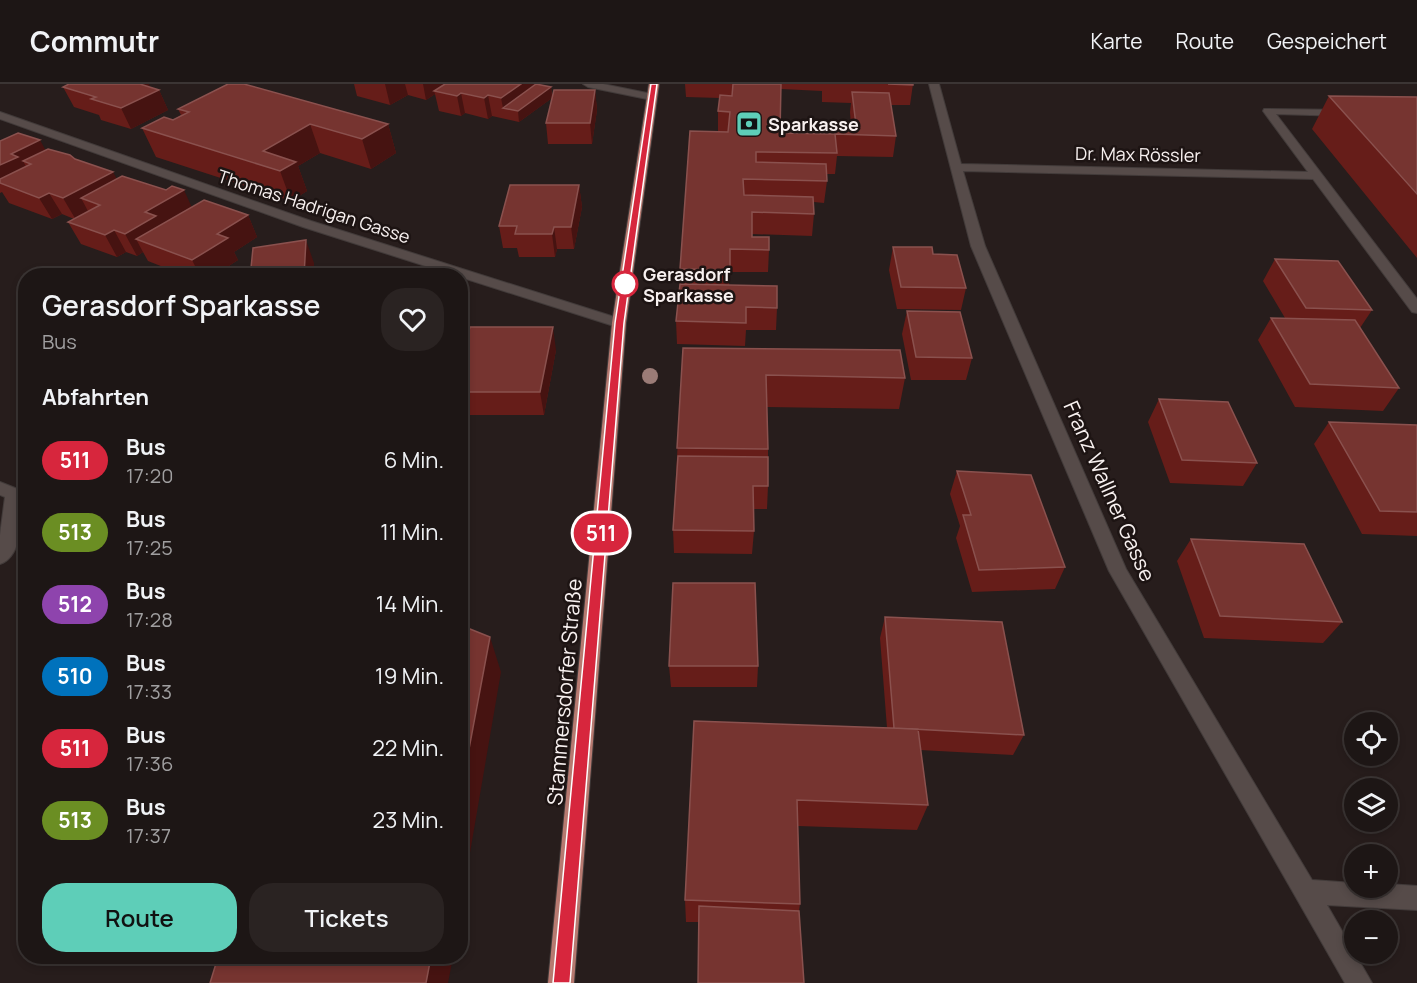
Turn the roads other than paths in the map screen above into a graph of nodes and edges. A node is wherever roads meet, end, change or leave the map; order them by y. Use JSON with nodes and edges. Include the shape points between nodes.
{"nodes":[{"id":1,"x":588,"y":84,"type":"edge"},
{"id":2,"x":934,"y":84,"type":"edge"},
{"id":3,"x":653,"y":91,"type":"edge"},
{"id":4,"x":1357,"y":114,"type":"edge"},
{"id":5,"x":0,"y":115,"type":"edge"},
{"id":6,"x":957,"y":167,"type":"junction"},
{"id":7,"x":1317,"y":176,"type":"junction"},
{"id":8,"x":446,"y":268,"type":"edge"},
{"id":9,"x":468,"y":275,"type":"edge"},
{"id":10,"x":1417,"y":309,"type":"edge"},
{"id":11,"x":619,"y":323,"type":"junction"},
{"id":12,"x":0,"y":488,"type":"edge"},
{"id":13,"x":0,"y":557,"type":"edge"},
{"id":14,"x":1306,"y":892,"type":"junction"},
{"id":15,"x":1417,"y":898,"type":"edge"},
{"id":16,"x":561,"y":983,"type":"edge"},
{"id":17,"x":1359,"y":983,"type":"edge"}],
"edges":[{"from":1,"to":3,"type":"street"},
{"from":2,"to":6,"type":"street","name":"Franz Wallner Gasse"},
{"from":3,"to":11,"type":"main road","name":"Stammersdorfer Straße"},
{"from":4,"to":7,"type":"street","via":[[1268,111]]},
{"from":5,"to":8,"type":"street","name":"Thomas Hadrigan Gasse","via":[[307,224]]},
{"from":6,"to":7,"type":"street","name":"Dr. Max Rössler"},
{"from":6,"to":14,"type":"street","name":"Franz Wallner Gasse","via":[[978,246],[1118,571]]},
{"from":7,"to":10,"type":"street"},
{"from":9,"to":11,"type":"street","name":"Thomas Hadrigan Gasse"},
{"from":11,"to":16,"type":"main road","name":"Stammersdorfer Straße"},
{"from":12,"to":13,"type":"street","via":[[14,494],[7,551]]},
{"from":14,"to":15,"type":"street"},
{"from":14,"to":17,"type":"street","name":"Franz Wallner Gasse"}]}
